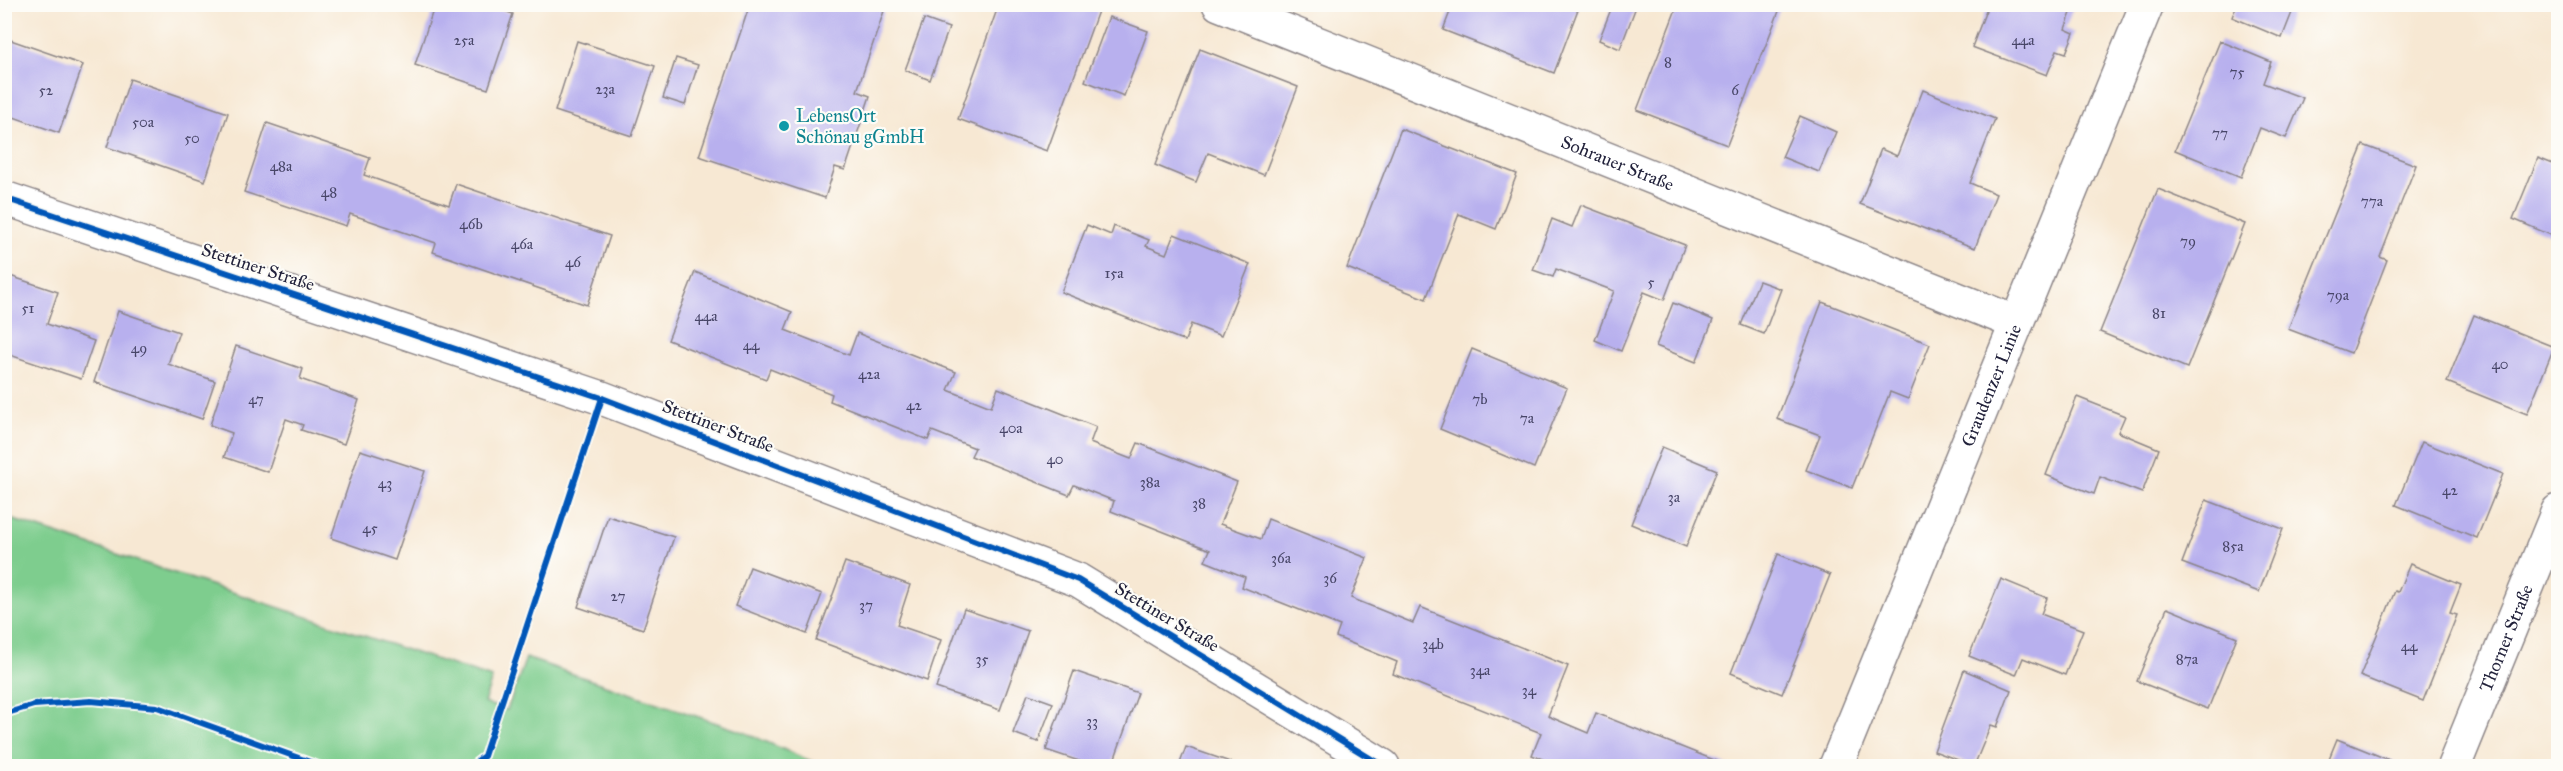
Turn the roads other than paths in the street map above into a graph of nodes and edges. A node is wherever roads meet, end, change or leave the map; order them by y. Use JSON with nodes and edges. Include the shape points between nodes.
{"nodes":[{"id":1,"x":1219,"y":4,"type":"edge"},
{"id":2,"x":2147,"y":4,"type":"edge"},
{"id":3,"x":4,"y":198,"type":"edge"},
{"id":4,"x":2017,"y":323,"type":"junction"},
{"id":5,"x":2559,"y":511,"type":"edge"},
{"id":6,"x":1383,"y":766,"type":"edge"},
{"id":7,"x":1836,"y":766,"type":"edge"},
{"id":8,"x":2454,"y":766,"type":"edge"}],
"edges":[{"from":1,"to":4,"type":"street","name":"Sohrauer Straße"},
{"from":2,"to":4,"type":"street","name":"Graudenzer Linie"},
{"from":3,"to":6,"type":"street","name":"Stettiner Straße","via":[[602,398],[1078,580]]},
{"from":4,"to":7,"type":"street","name":"Graudenzer Linie"},
{"from":5,"to":8,"type":"street","name":"Thorner Straße"}]}
